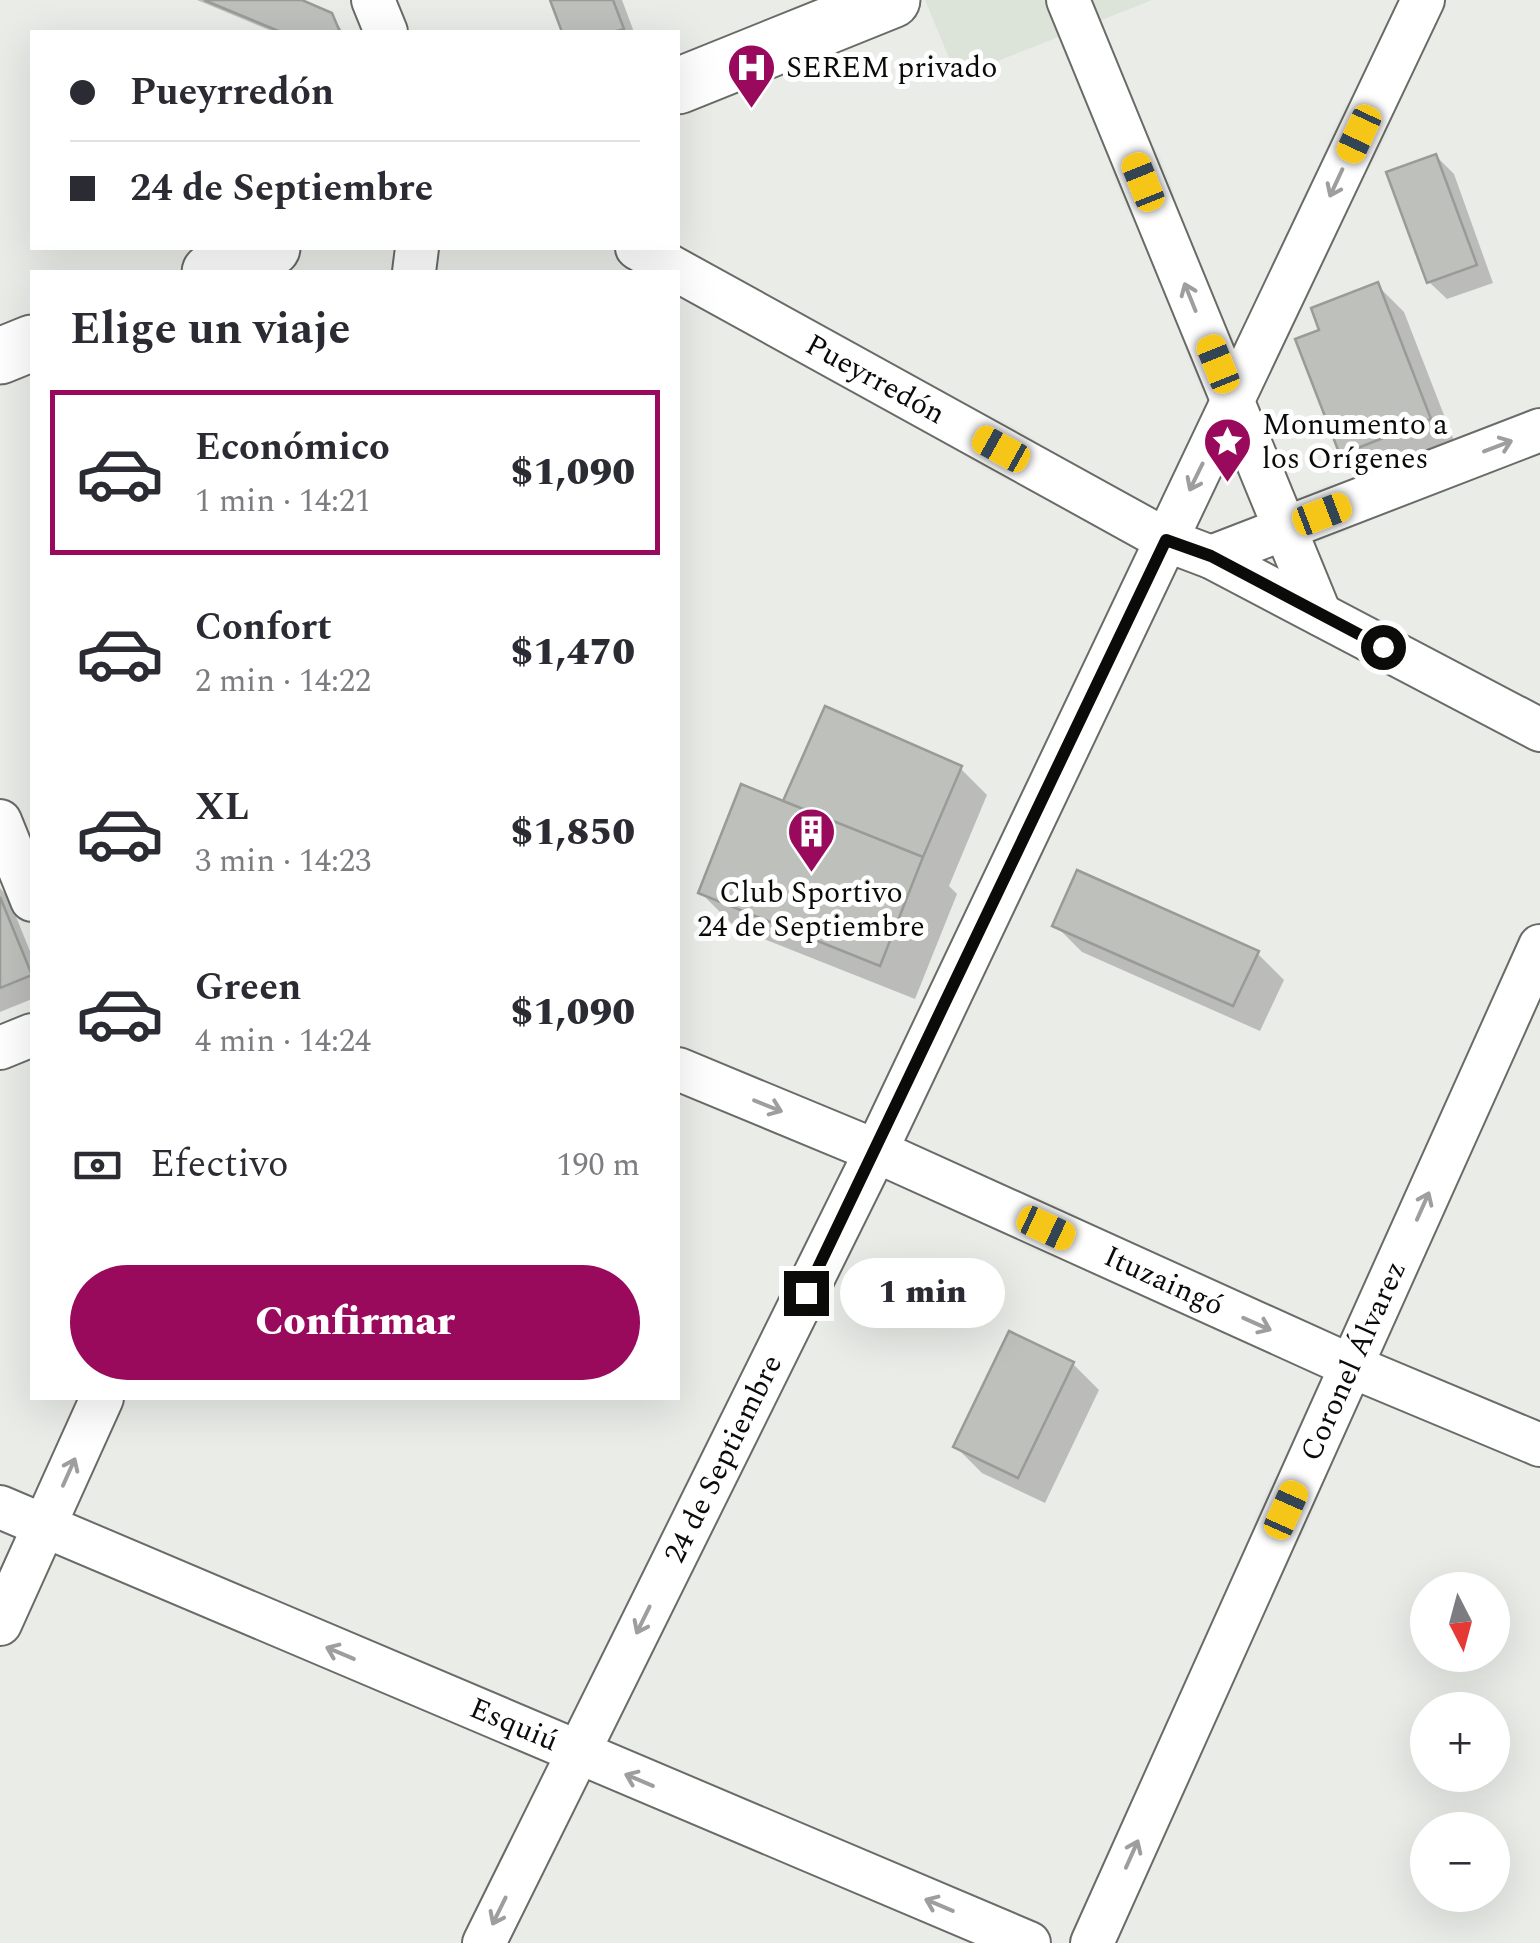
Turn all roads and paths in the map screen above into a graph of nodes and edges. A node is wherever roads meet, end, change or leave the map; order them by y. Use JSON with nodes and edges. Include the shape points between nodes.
{"nodes":[{"id":1,"x":373,"y":0,"type":"edge"},
{"id":2,"x":892,"y":0,"type":"edge"},
{"id":3,"x":1068,"y":0,"type":"edge"},
{"id":4,"x":1423,"y":0,"type":"edge"},
{"id":5,"x":385,"y":30,"type":"edge"},
{"id":6,"x":680,"y":85,"type":"edge"},
{"id":7,"x":267,"y":250,"type":"edge"},
{"id":8,"x":641,"y":250,"type":"edge"},
{"id":9,"x":215,"y":270,"type":"edge"},
{"id":10,"x":677,"y":270,"type":"edge"},
{"id":11,"x":680,"y":272,"type":"edge"},
{"id":12,"x":30,"y":344,"type":"edge"},
{"id":13,"x":0,"y":356,"type":"edge"},
{"id":14,"x":1232,"y":401,"type":"junction"},
{"id":15,"x":1540,"y":430,"type":"edge"},
{"id":16,"x":1285,"y":528,"type":"junction"},
{"id":17,"x":1166,"y":540,"type":"junction"},
{"id":18,"x":1211,"y":556,"type":"junction"},
{"id":19,"x":1320,"y":614,"type":"junction"},
{"id":20,"x":1540,"y":730,"type":"edge"},
{"id":21,"x":0,"y":821,"type":"edge"},
{"id":22,"x":30,"y":895,"type":"edge"},
{"id":23,"x":1540,"y":946,"type":"edge"},
{"id":24,"x":30,"y":1035,"type":"edge"},
{"id":25,"x":0,"y":1048,"type":"edge"},
{"id":26,"x":680,"y":1071,"type":"edge"},
{"id":27,"x":876,"y":1151,"type":"junction"},
{"id":28,"x":1350,"y":1366,"type":"junction"},
{"id":29,"x":101,"y":1400,"type":"edge"},
{"id":30,"x":1540,"y":1445,"type":"edge"},
{"id":31,"x":0,"y":1507,"type":"edge"},
{"id":32,"x":45,"y":1526,"type":"junction"},
{"id":33,"x":0,"y":1624,"type":"edge"},
{"id":34,"x":577,"y":1754,"type":"junction"},
{"id":35,"x":484,"y":1943,"type":"edge"},
{"id":36,"x":1028,"y":1943,"type":"edge"},
{"id":37,"x":1092,"y":1943,"type":"edge"}],
"edges":[{"from":1,"to":5,"type":"street"},
{"from":2,"to":6,"type":"main road"},
{"from":14,"to":3,"type":"street","one_way":true},
{"from":4,"to":14,"type":"street","name":"24 de Septiembre","one_way":true},
{"from":7,"to":9,"type":"main road"},
{"from":8,"to":10,"type":"street","name":"Pueyrredón"},
{"from":11,"to":17,"type":"street","name":"Pueyrredón"},
{"from":12,"to":13,"type":"main road"},
{"from":14,"to":16,"type":"street"},
{"from":14,"to":17,"type":"street","name":"24 de Septiembre","one_way":true},
{"from":16,"to":15,"type":"street","one_way":true},
{"from":16,"to":18,"type":"street"},
{"from":16,"to":19,"type":"street"},
{"from":17,"to":18,"type":"street","name":"Pueyrredón"},
{"from":17,"to":27,"type":"street","name":"24 de Septiembre"},
{"from":18,"to":19,"type":"street","name":"Pueyrredón"},
{"from":19,"to":20,"type":"street","name":"Pueyrredón"},
{"from":21,"to":22,"type":"street"},
{"from":28,"to":23,"type":"street","name":"Coronel Álvarez","one_way":true},
{"from":24,"to":25,"type":"street"},
{"from":26,"to":27,"type":"street","name":"Ituzaingó","one_way":true},
{"from":27,"to":28,"type":"street","name":"Ituzaingó","one_way":true},
{"from":27,"to":34,"type":"street","name":"24 de Septiembre","one_way":true},
{"from":28,"to":30,"type":"street","name":"Ituzaingó"},
{"from":37,"to":28,"type":"street","name":"Coronel Álvarez","one_way":true},
{"from":32,"to":29,"type":"street","one_way":true},
{"from":31,"to":32,"type":"street","name":"Esquiú"},
{"from":32,"to":33,"type":"street"},
{"from":34,"to":32,"type":"street","name":"Esquiú","one_way":true},
{"from":34,"to":35,"type":"street","name":"24 de Septiembre","one_way":true},
{"from":36,"to":34,"type":"street","name":"Esquiú","one_way":true}]}
